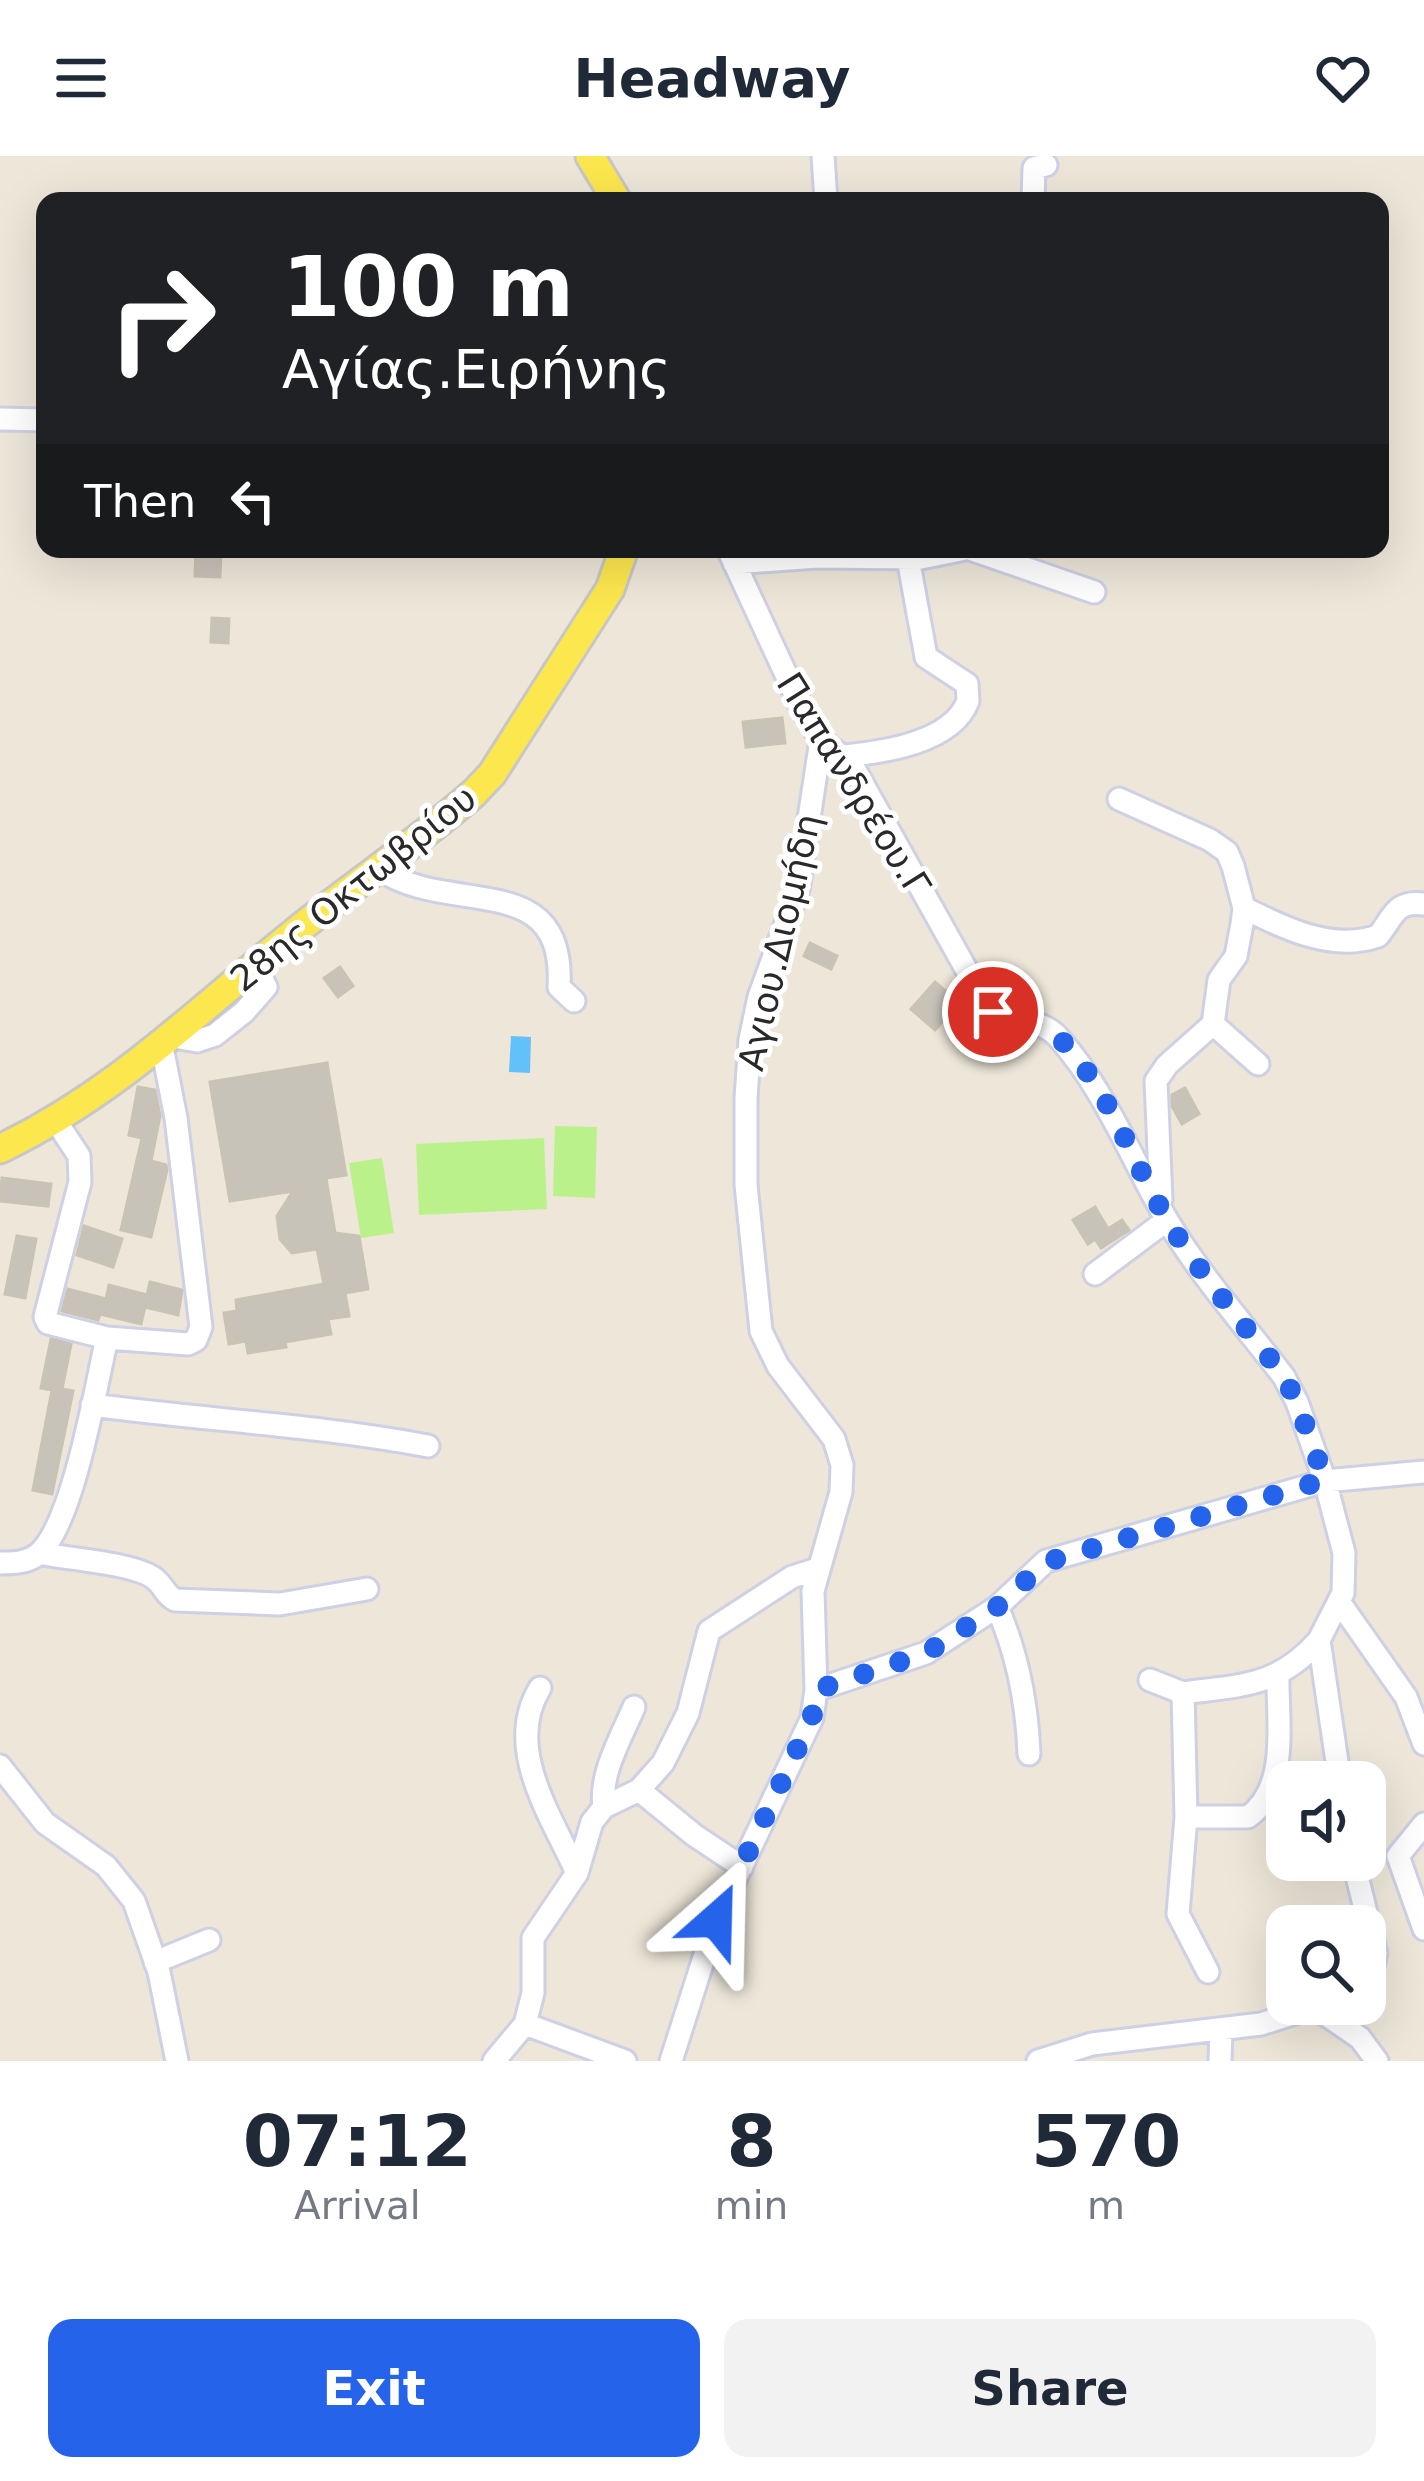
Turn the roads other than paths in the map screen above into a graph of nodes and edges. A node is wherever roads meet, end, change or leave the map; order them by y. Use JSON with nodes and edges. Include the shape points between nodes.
{"nodes":[{"id":1,"x":590,"y":156,"type":"edge"},
{"id":2,"x":823,"y":156,"type":"edge"},
{"id":3,"x":1046,"y":165,"type":"dead end"},
{"id":4,"x":612,"y":192,"type":"edge"},
{"id":5,"x":825,"y":192,"type":"edge"},
{"id":6,"x":1033,"y":192,"type":"edge"},
{"id":7,"x":0,"y":418,"type":"edge"},
{"id":8,"x":36,"y":420,"type":"edge"},
{"id":9,"x":621,"y":558,"type":"edge"},
{"id":10,"x":732,"y":558,"type":"edge"},
{"id":11,"x":908,"y":558,"type":"edge"},
{"id":12,"x":994,"y":558,"type":"edge"},
{"id":13,"x":1094,"y":592,"type":"dead end"},
{"id":14,"x":820,"y":740,"type":"junction"},
{"id":15,"x":844,"y":756,"type":"junction"},
{"id":16,"x":1119,"y":799,"type":"dead end"},
{"id":17,"x":378,"y":868,"type":"junction"},
{"id":18,"x":1424,"y":904,"type":"edge"},
{"id":19,"x":1244,"y":908,"type":"junction"},
{"id":20,"x":574,"y":1001,"type":"dead end"},
{"id":21,"x":1213,"y":1024,"type":"junction"},
{"id":22,"x":167,"y":1042,"type":"junction"},
{"id":23,"x":1258,"y":1064,"type":"dead end"},
{"id":24,"x":56,"y":1121,"type":"junction"},
{"id":25,"x":0,"y":1149,"type":"edge"},
{"id":26,"x":1164,"y":1213,"type":"junction"},
{"id":27,"x":1095,"y":1274,"type":"dead end"},
{"id":28,"x":106,"y":1337,"type":"junction"},
{"id":29,"x":92,"y":1405,"type":"junction"},
{"id":30,"x":428,"y":1446,"type":"dead end"},
{"id":31,"x":1424,"y":1472,"type":"edge"},
{"id":32,"x":1325,"y":1480,"type":"junction"},
{"id":33,"x":39,"y":1553,"type":"junction"},
{"id":34,"x":0,"y":1564,"type":"edge"},
{"id":35,"x":817,"y":1569,"type":"junction"},
{"id":36,"x":367,"y":1589,"type":"dead end"},
{"id":37,"x":1340,"y":1604,"type":"junction"},
{"id":38,"x":997,"y":1607,"type":"junction"},
{"id":39,"x":1319,"y":1640,"type":"junction"},
{"id":40,"x":1278,"y":1675,"type":"junction"},
{"id":41,"x":1150,"y":1680,"type":"dead end"},
{"id":42,"x":540,"y":1688,"type":"dead end"},
{"id":43,"x":816,"y":1690,"type":"junction"},
{"id":44,"x":1183,"y":1693,"type":"junction"},
{"id":45,"x":634,"y":1707,"type":"dead end"},
{"id":46,"x":1424,"y":1744,"type":"edge"},
{"id":47,"x":1029,"y":1754,"type":"dead end"},
{"id":48,"x":1337,"y":1761,"type":"edge"},
{"id":49,"x":0,"y":1766,"type":"edge"},
{"id":50,"x":639,"y":1790,"type":"junction"},
{"id":51,"x":604,"y":1807,"type":"junction"},
{"id":52,"x":1186,"y":1817,"type":"junction"},
{"id":53,"x":1424,"y":1824,"type":"edge"},
{"id":54,"x":742,"y":1867,"type":"junction"},
{"id":55,"x":577,"y":1873,"type":"junction"},
{"id":56,"x":1424,"y":1929,"type":"edge"},
{"id":57,"x":209,"y":1940,"type":"dead end"},
{"id":58,"x":155,"y":1962,"type":"junction"},
{"id":59,"x":1208,"y":1972,"type":"dead end"},
{"id":60,"x":1266,"y":2022,"type":"edge"},
{"id":61,"x":525,"y":2024,"type":"junction"},
{"id":62,"x":1344,"y":2025,"type":"edge"},
{"id":63,"x":1221,"y":2029,"type":"junction"},
{"id":64,"x":177,"y":2061,"type":"edge"},
{"id":65,"x":494,"y":2061,"type":"edge"},
{"id":66,"x":625,"y":2061,"type":"edge"},
{"id":67,"x":671,"y":2061,"type":"edge"},
{"id":68,"x":1038,"y":2061,"type":"edge"},
{"id":69,"x":1220,"y":2061,"type":"edge"},
{"id":70,"x":1377,"y":2061,"type":"edge"}],
"edges":[{"from":1,"to":4,"type":"main road"},
{"from":2,"to":5,"type":"street"},
{"from":3,"to":6,"type":"street","via":[[1034,168]]},
{"from":7,"to":8,"type":"street"},
{"from":9,"to":17,"type":"main road","name":"28ης Οκτωβρίου","via":[[610,590],[492,773]]},
{"from":10,"to":14,"type":"street","name":"Παπανδρέου.Γ"},
{"from":11,"to":15,"type":"street","via":[[926,657],[967,684],[968,701],[948,727]]},
{"from":12,"to":13,"type":"street"},
{"from":14,"to":15,"type":"street","name":"Παπανδρέου.Γ"},
{"from":14,"to":35,"type":"street","name":"Αγιου.Διομήδη","via":[[798,890],[759,997],[746,1097],[761,1331],[834,1439],[842,1465],[842,1492]]},
{"from":15,"to":26,"type":"street","name":"Παπανδρέου.Γ","via":[[985,1003],[1000,1017],[1044,1025],[1057,1036],[1104,1100]]},
{"from":16,"to":19,"type":"street","via":[[1227,852]]},
{"from":17,"to":20,"type":"street","via":[[433,890],[528,909],[555,940],[559,988]]},
{"from":17,"to":22,"type":"main road","name":"28ης Οκτωβρίου"},
{"from":18,"to":19,"type":"street","via":[[1398,906],[1382,932],[1363,940],[1305,935]]},
{"from":19,"to":21,"type":"street"},
{"from":21,"to":23,"type":"street"},
{"from":21,"to":26,"type":"street","via":[[1156,1081]]},
{"from":22,"to":24,"type":"main road","name":"28ης Οκτωβρίου"},
{"from":22,"to":28,"type":"street","via":[[201,1327],[196,1340],[180,1345]]},
{"from":24,"to":25,"type":"main road","name":"28ης Οκτωβρίου"},
{"from":24,"to":28,"type":"street","via":[[79,1156],[80,1182],[45,1317]]},
{"from":26,"to":27,"type":"street"},
{"from":26,"to":32,"type":"street","name":"Παπανδρέου.Γ","via":[[1284,1377]]},
{"from":28,"to":29,"type":"street"},
{"from":29,"to":30,"type":"street"},
{"from":29,"to":33,"type":"street","via":[[62,1514]]},
{"from":31,"to":32,"type":"street"},
{"from":32,"to":37,"type":"street","name":"Παπανδρέου.Γ","via":[[1344,1552]]},
{"from":32,"to":38,"type":"street","via":[[1046,1562]]},
{"from":33,"to":34,"type":"street"},
{"from":33,"to":36,"type":"street","via":[[135,1571],[155,1578],[175,1600],[280,1604]]},
{"from":35,"to":43,"type":"street","name":"Αγιου.Διομήδη"},
{"from":35,"to":50,"type":"street","via":[[710,1631],[688,1713]]},
{"from":37,"to":39,"type":"street"},
{"from":37,"to":46,"type":"street","via":[[1406,1696]]},
{"from":38,"to":43,"type":"street","via":[[926,1653]]},
{"from":38,"to":47,"type":"street","via":[[1028,1708]]},
{"from":39,"to":40,"type":"street"},
{"from":39,"to":48,"type":"street"},
{"from":40,"to":44,"type":"street"},
{"from":40,"to":52,"type":"street","via":[[1268,1798],[1247,1817]]},
{"from":41,"to":44,"type":"street"},
{"from":42,"to":55,"type":"street","via":[[526,1726],[530,1769]]},
{"from":43,"to":54,"type":"street","via":[[812,1718]]},
{"from":44,"to":52,"type":"street"},
{"from":45,"to":51,"type":"street","via":[[612,1759]]},
{"from":49,"to":58,"type":"street","via":[[45,1822],[106,1866],[134,1901]]},
{"from":50,"to":51,"type":"street"},
{"from":50,"to":54,"type":"street"},
{"from":51,"to":55,"type":"street"},
{"from":52,"to":59,"type":"street","via":[[1178,1914]]},
{"from":53,"to":56,"type":"street","via":[[1398,1856]]},
{"from":54,"to":67,"type":"street","via":[[716,1920]]},
{"from":55,"to":61,"type":"street","via":[[533,1939]]},
{"from":57,"to":58,"type":"street"},
{"from":58,"to":64,"type":"street"},
{"from":60,"to":63,"type":"street"},
{"from":61,"to":65,"type":"street"},
{"from":61,"to":66,"type":"street"},
{"from":62,"to":70,"type":"street"},
{"from":63,"to":68,"type":"street","via":[[1092,2044]]},
{"from":63,"to":69,"type":"street"}]}
